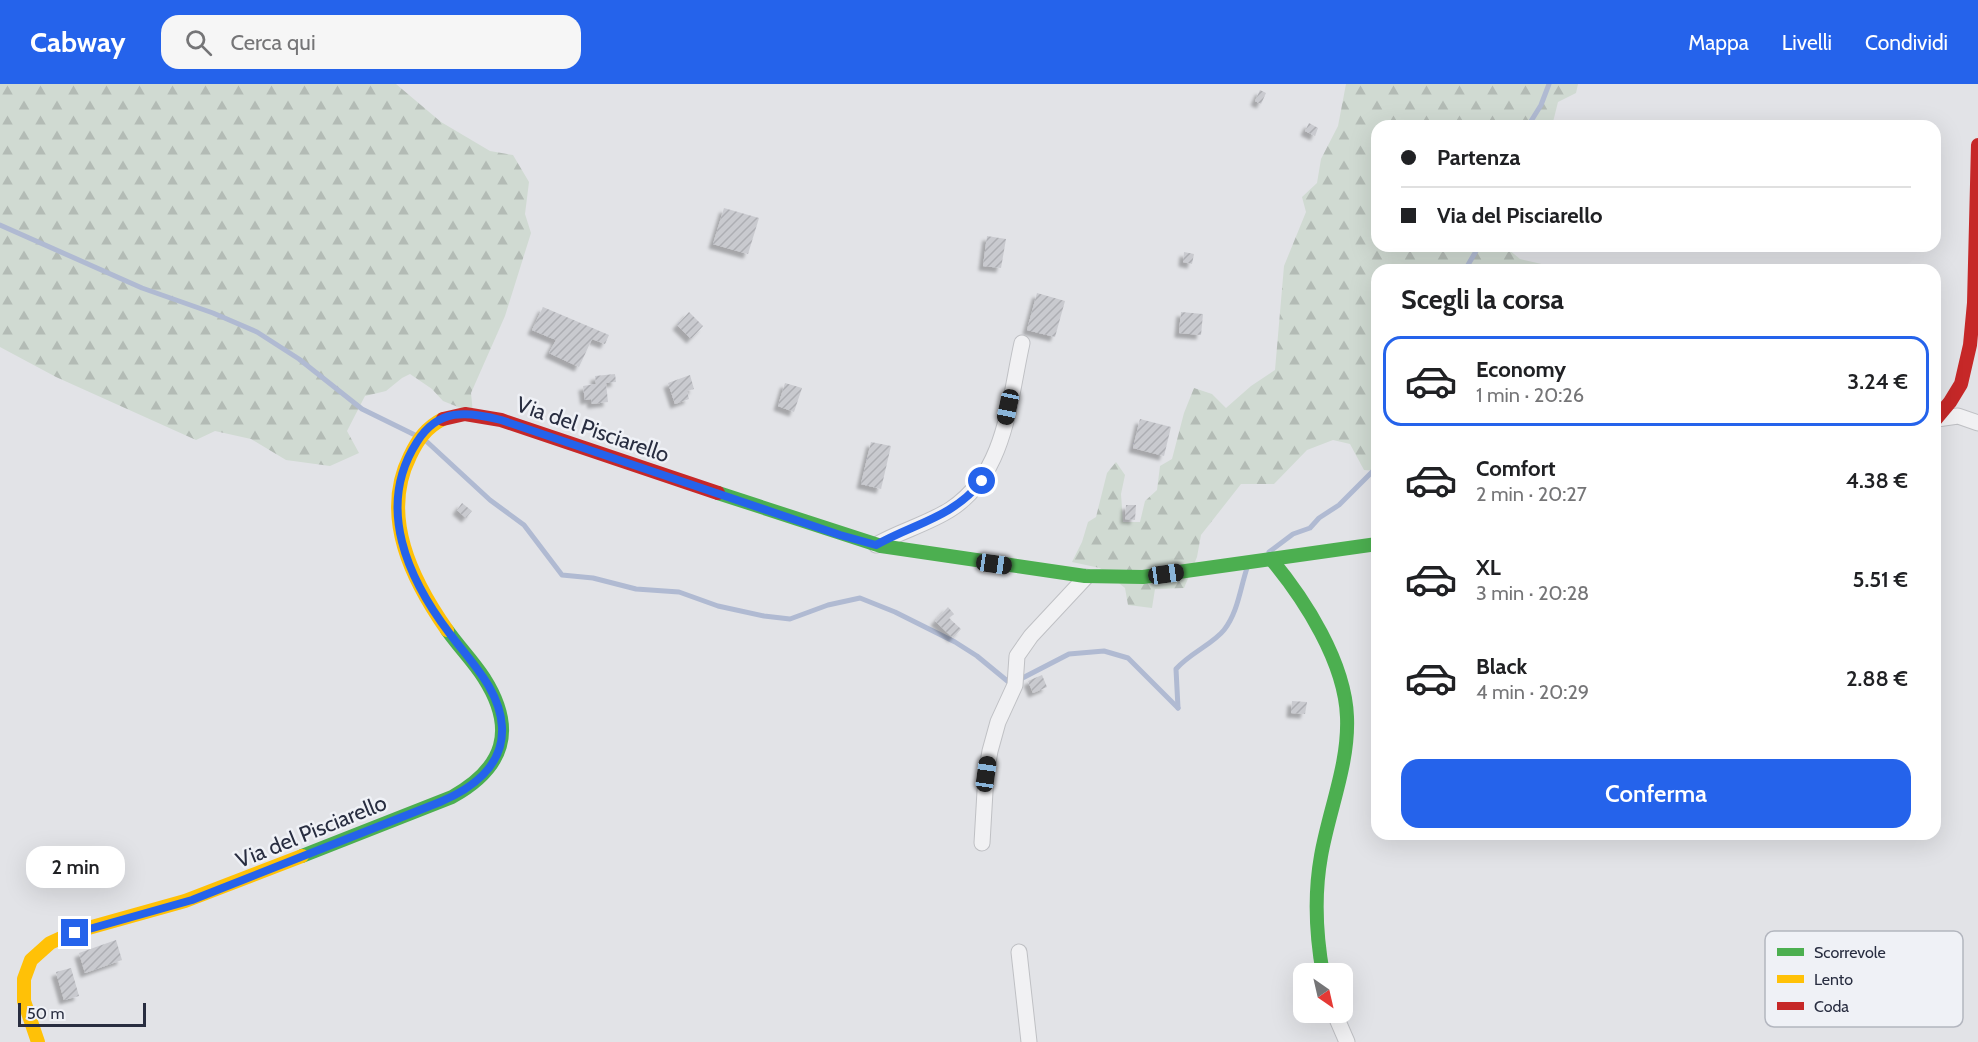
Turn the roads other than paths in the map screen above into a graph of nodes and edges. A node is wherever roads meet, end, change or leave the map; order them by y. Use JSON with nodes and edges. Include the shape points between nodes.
{"nodes":[{"id":1,"x":1978,"y":145,"type":"edge"},
{"id":2,"x":1022,"y":344,"type":"dead end"},
{"id":3,"x":1941,"y":413,"type":"edge"},
{"id":4,"x":1941,"y":418,"type":"edge"},
{"id":5,"x":1978,"y":423,"type":"edge"},
{"id":6,"x":876,"y":545,"type":"junction"},
{"id":7,"x":1371,"y":545,"type":"edge"},
{"id":8,"x":1271,"y":559,"type":"junction"},
{"id":9,"x":1086,"y":577,"type":"junction"},
{"id":10,"x":982,"y":843,"type":"dead end"},
{"id":11,"x":1019,"y":952,"type":"dead end"},
{"id":12,"x":1322,"y":963,"type":"edge"},
{"id":13,"x":1339,"y":1023,"type":"edge"},
{"id":14,"x":38,"y":1042,"type":"edge"},
{"id":15,"x":1029,"y":1042,"type":"edge"},
{"id":16,"x":1347,"y":1042,"type":"edge"}],
"edges":[{"from":1,"to":3,"type":"street","via":[[1970,345],[1960,384]]},
{"from":2,"to":6,"type":"street","via":[[1001,437],[982,481],[952,509]]},
{"from":4,"to":5,"type":"street","via":[[1958,416]]},
{"from":6,"to":9,"type":"street","name":"Via del Pisciarello"},
{"from":6,"to":14,"type":"street","name":"Via del Pisciarello","via":[[484,416],[464,413],[438,421],[422,435],[404,467],[397,508],[411,571],[496,701],[502,734],[491,765],[473,784],[440,802],[192,900],[83,930],[44,947],[31,959],[23,979],[26,1006]]},
{"from":7,"to":8,"type":"street","name":"Via del Pisciarello"},
{"from":8,"to":9,"type":"street","name":"Via del Pisciarello","via":[[1136,577]]},
{"from":8,"to":12,"type":"street","via":[[1298,593],[1315,625],[1338,673],[1347,708],[1344,755],[1317,883]]},
{"from":9,"to":10,"type":"street","via":[[1017,656],[1015,685],[990,751]]},
{"from":11,"to":15,"type":"street"},
{"from":13,"to":16,"type":"street"}]}
